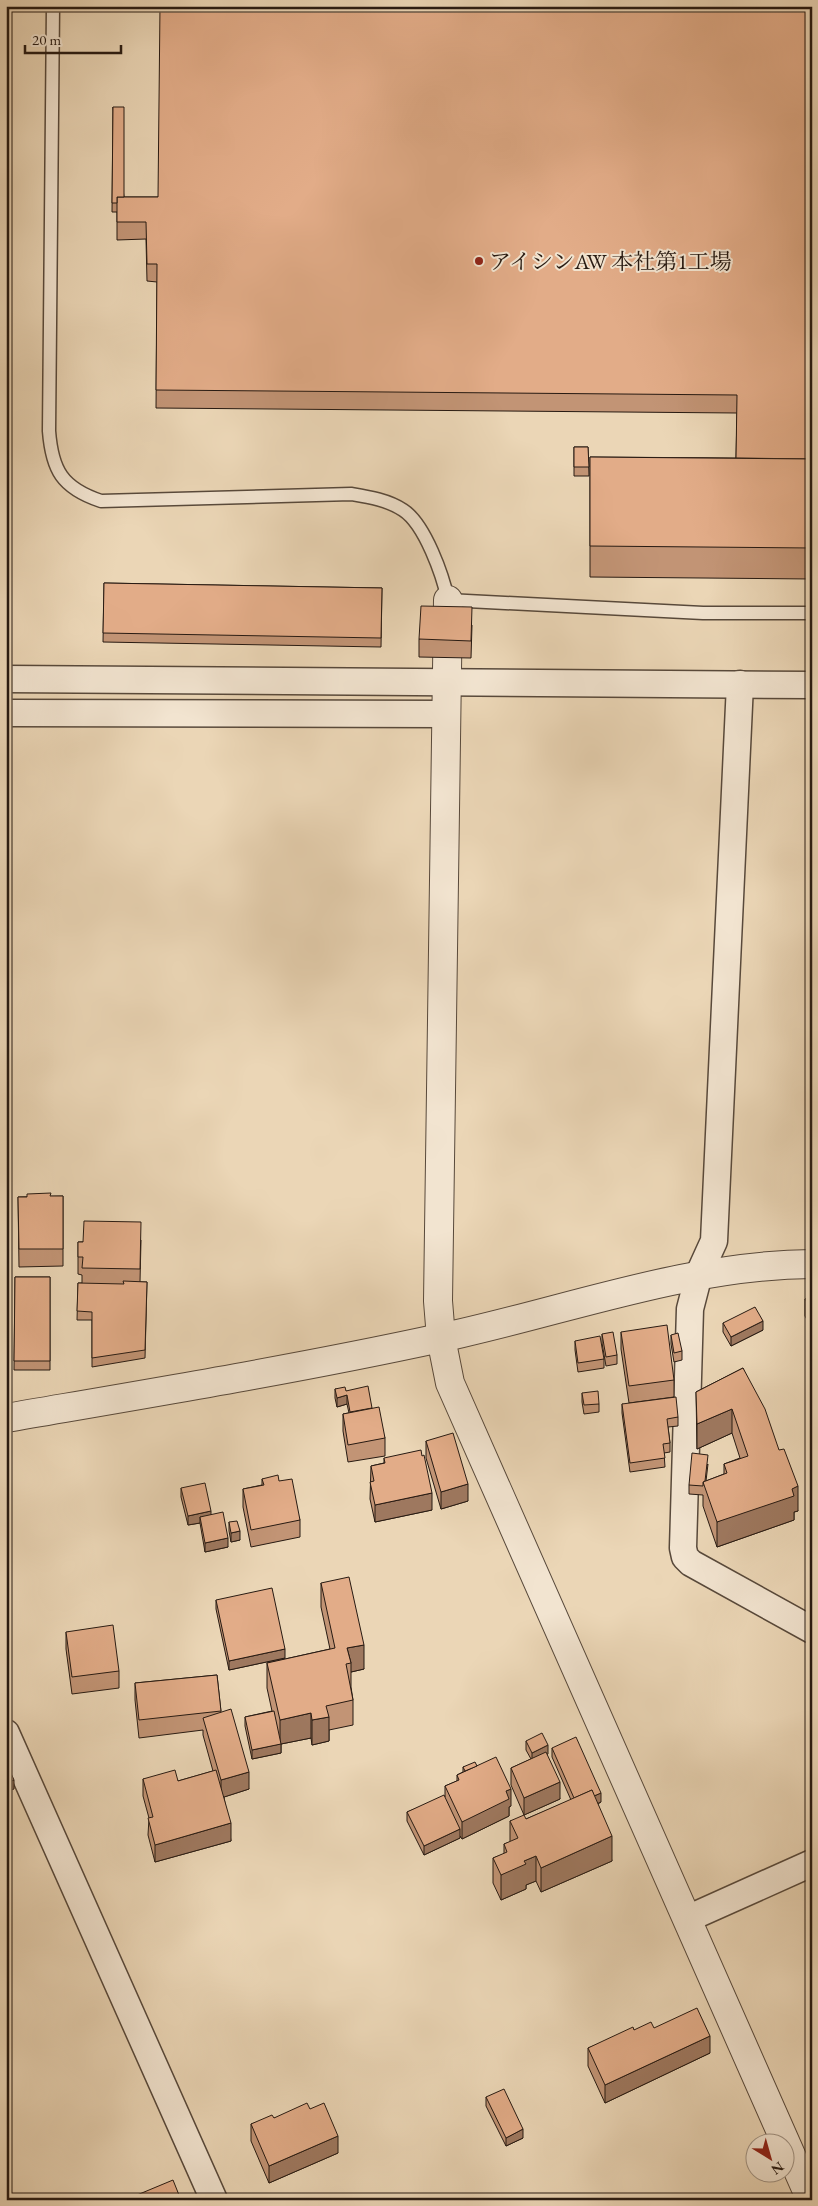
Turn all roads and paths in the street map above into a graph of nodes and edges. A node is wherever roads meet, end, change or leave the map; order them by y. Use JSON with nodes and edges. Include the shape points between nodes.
{"nodes":[{"id":1,"x":53,"y":6,"type":"edge"},
{"id":2,"x":448,"y":600,"type":"junction"},
{"id":3,"x":812,"y":613,"type":"edge"},
{"id":4,"x":6,"y":680,"type":"edge"},
{"id":5,"x":447,"y":682,"type":"junction"},
{"id":6,"x":740,"y":684,"type":"junction"},
{"id":7,"x":812,"y":685,"type":"edge"},
{"id":8,"x":6,"y":712,"type":"edge"},
{"id":9,"x":446,"y":714,"type":"junction"},
{"id":10,"x":812,"y":1264,"type":"edge"},
{"id":11,"x":700,"y":1274,"type":"junction"},
{"id":12,"x":441,"y":1338,"type":"junction"},
{"id":13,"x":6,"y":1418,"type":"edge"},
{"id":14,"x":812,"y":1630,"type":"edge"},
{"id":15,"x":6,"y":1733,"type":"edge"},
{"id":16,"x":812,"y":1863,"type":"edge"},
{"id":17,"x":687,"y":1920,"type":"junction"},
{"id":18,"x":214,"y":2200,"type":"edge"},
{"id":19,"x":811,"y":2200,"type":"edge"}],
"edges":[{"from":1,"to":2,"type":"lane","via":[[49,431],[51,454],[62,477],[79,494],[101,501],[351,494],[379,499],[405,511],[424,536],[443,576]]},
{"from":2,"to":3,"type":"lane","via":[[702,613]]},
{"from":2,"to":5,"type":"street"},
{"from":4,"to":5,"type":"street"},
{"from":5,"to":6,"type":"street"},
{"from":5,"to":9,"type":"street"},
{"from":6,"to":7,"type":"street"},
{"from":6,"to":11,"type":"street","via":[[714,1241]]},
{"from":8,"to":9,"type":"street"},
{"from":9,"to":12,"type":"street","via":[[438,1301]]},
{"from":10,"to":11,"type":"street"},
{"from":11,"to":12,"type":"street"},
{"from":11,"to":14,"type":"street","via":[[690,1309],[682,1548],[691,1563]]},
{"from":12,"to":13,"type":"street"},
{"from":12,"to":17,"type":"street","via":[[450,1382]]},
{"from":15,"to":18,"type":"street"},
{"from":16,"to":17,"type":"street"},
{"from":17,"to":19,"type":"street"}]}
